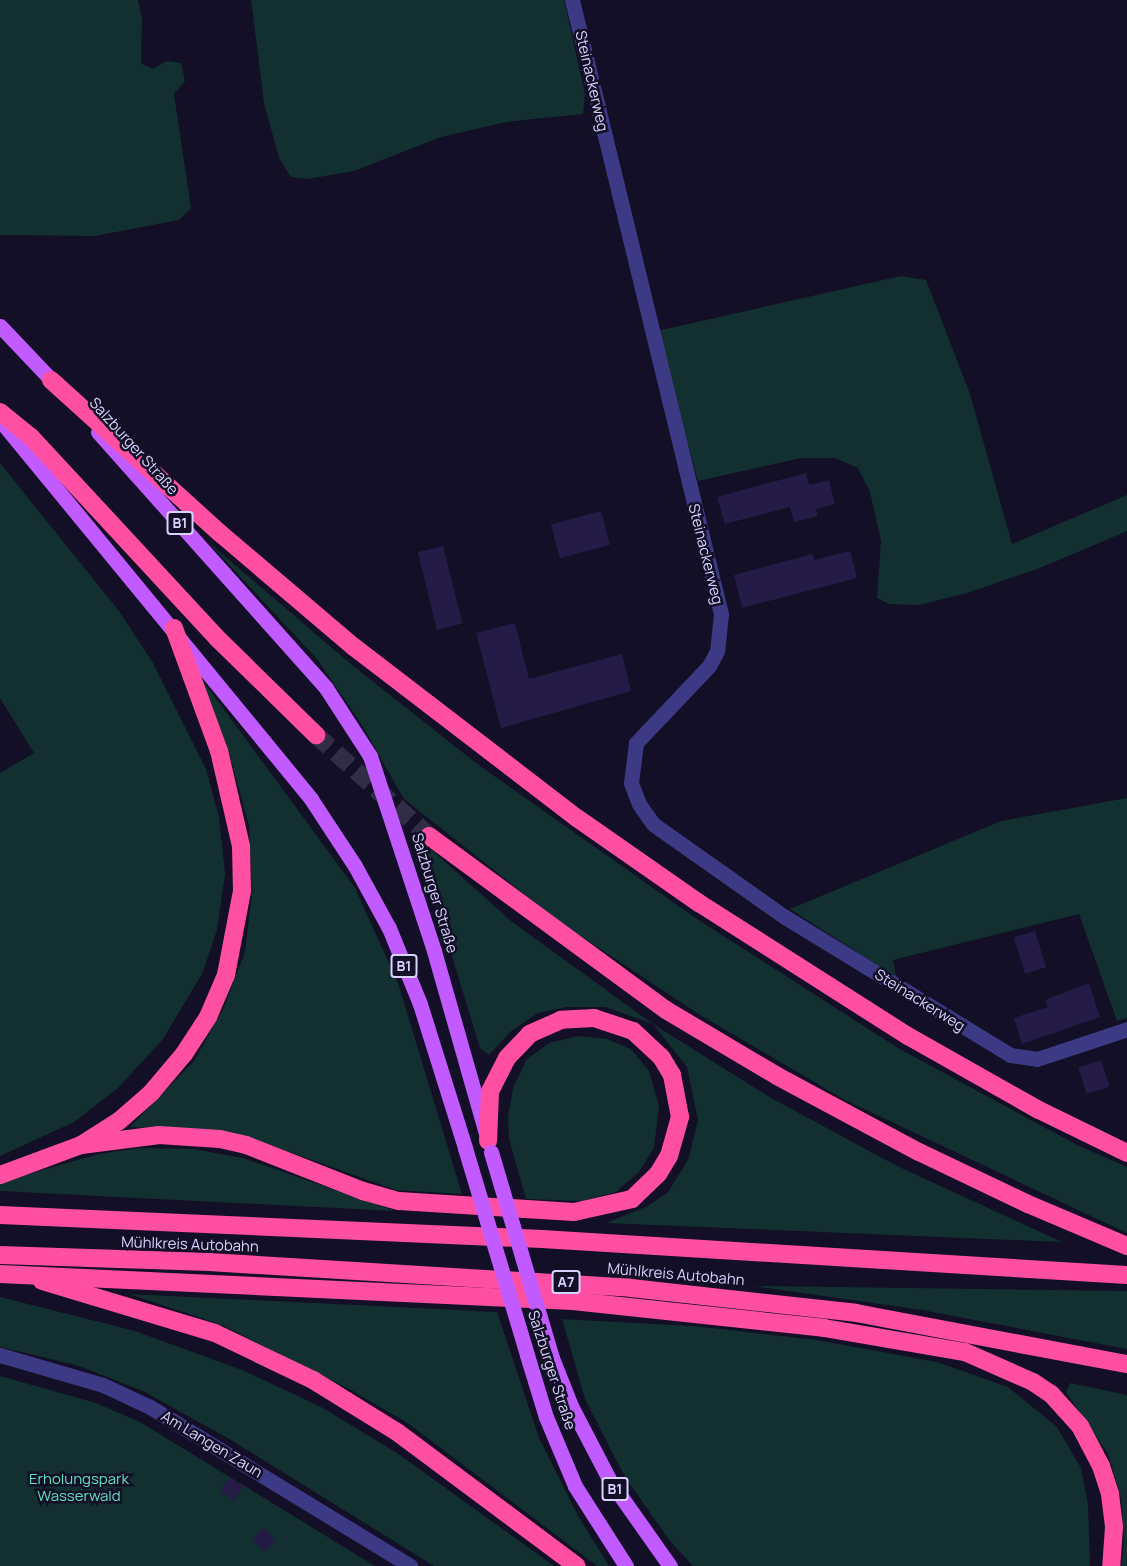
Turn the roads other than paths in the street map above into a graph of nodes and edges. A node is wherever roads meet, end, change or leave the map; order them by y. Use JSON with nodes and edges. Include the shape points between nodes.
{"nodes":[{"id":1,"x":572,"y":0,"type":"edge"},
{"id":2,"x":0,"y":326,"type":"edge"},
{"id":3,"x":51,"y":380,"type":"junction"},
{"id":4,"x":0,"y":412,"type":"edge"},
{"id":5,"x":0,"y":420,"type":"edge"},
{"id":6,"x":174,"y":628,"type":"junction"},
{"id":7,"x":316,"y":735,"type":"tunnel mouth"},
{"id":8,"x":429,"y":836,"type":"tunnel mouth"},
{"id":9,"x":1127,"y":1029,"type":"edge"},
{"id":10,"x":81,"y":1145,"type":"junction"},
{"id":11,"x":490,"y":1146,"type":"junction"},
{"id":12,"x":1127,"y":1152,"type":"edge"},
{"id":13,"x":0,"y":1175,"type":"edge"},
{"id":14,"x":0,"y":1215,"type":"edge"},
{"id":15,"x":1127,"y":1246,"type":"edge"},
{"id":16,"x":0,"y":1255,"type":"edge"},
{"id":17,"x":0,"y":1274,"type":"edge"},
{"id":18,"x":26,"y":1275,"type":"junction"},
{"id":19,"x":1127,"y":1275,"type":"edge"},
{"id":20,"x":0,"y":1355,"type":"edge"},
{"id":21,"x":1127,"y":1365,"type":"edge"},
{"id":22,"x":410,"y":1566,"type":"edge"},
{"id":23,"x":577,"y":1566,"type":"edge"},
{"id":24,"x":626,"y":1566,"type":"edge"},
{"id":25,"x":670,"y":1566,"type":"edge"},
{"id":26,"x":1111,"y":1566,"type":"edge"}],
"edges":[{"from":1,"to":9,"type":"street","name":"Steinackerweg","via":[[721,614],[717,651],[709,666],[636,743],[631,783],[639,804],[653,824],[785,917],[1010,1055],[1037,1059]]},
{"from":2,"to":3,"type":"main road","name":"Salzburger Straße","number":"B1"},
{"from":3,"to":11,"type":"main road","name":"Salzburger Straße","number":"B1","via":[[308,667],[357,733],[379,778],[398,835]]},
{"from":3,"to":12,"type":"highway","via":[[221,534],[354,647],[577,818],[699,903],[908,1036],[1038,1110]]},
{"from":4,"to":7,"type":"highway","via":[[31,437],[210,631]]},
{"from":5,"to":6,"type":"main road","name":"Salzburger Straße","number":"B1"},
{"from":6,"to":10,"type":"highway","via":[[234,801],[241,846],[242,891],[237,933],[226,975],[208,1017],[184,1054],[143,1100]]},
{"from":6,"to":24,"type":"main road","name":"Salzburger Straße","number":"B1","bridge":true,"via":[[311,799],[388,928],[420,1004],[546,1417],[575,1486]]},
{"from":8,"to":15,"type":"highway","via":[[666,1010],[838,1108],[1028,1204]]},
{"from":10,"to":11,"type":"highway","via":[[159,1135],[212,1138],[246,1145],[399,1201],[574,1212],[632,1199],[658,1174],[669,1156],[680,1116],[672,1075],[654,1050],[633,1031],[594,1018],[561,1020],[530,1034],[507,1058],[490,1092]]},
{"from":10,"to":13,"type":"highway"},
{"from":11,"to":25,"type":"main road","name":"Salzburger Straße","number":"B1","bridge":true,"via":[[552,1358],[571,1406],[610,1481]]},
{"from":14,"to":19,"type":"highway","name":"Mühlkreis Autobahn","via":[[542,1239]]},
{"from":16,"to":21,"type":"highway","name":"Mühlkreis Autobahn","number":"A7","via":[[208,1262],[631,1288],[856,1313]]},
{"from":17,"to":18,"type":"highway"},
{"from":18,"to":23,"type":"highway","via":[[214,1333],[313,1380],[406,1438]]},
{"from":18,"to":26,"type":"highway","via":[[573,1301],[824,1328],[965,1352],[1033,1382],[1051,1394],[1080,1426],[1101,1466],[1110,1494],[1114,1527]]},
{"from":20,"to":22,"type":"street","name":"Am Langen Zaun","via":[[103,1385],[150,1407]]}]}
